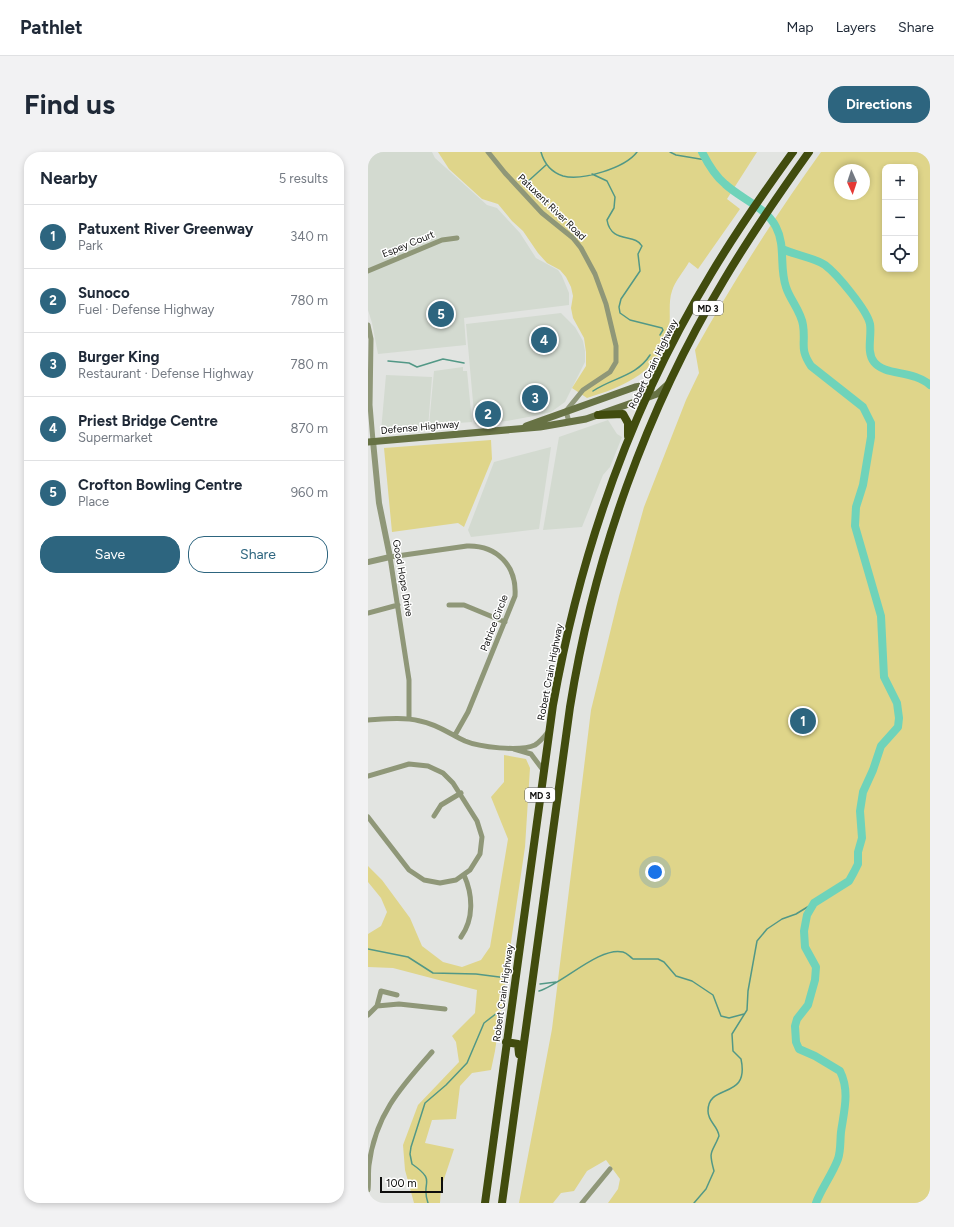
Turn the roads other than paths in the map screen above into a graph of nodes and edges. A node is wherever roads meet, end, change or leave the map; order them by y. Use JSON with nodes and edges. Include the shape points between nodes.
{"nodes":[{"id":1,"x":488,"y":152,"type":"edge"},
{"id":2,"x":793,"y":152,"type":"edge"},
{"id":3,"x":809,"y":152,"type":"edge"},
{"id":4,"x":457,"y":238,"type":"dead end"},
{"id":5,"x":368,"y":271,"type":"edge"},
{"id":6,"x":368,"y":326,"type":"edge"},
{"id":7,"x":670,"y":382,"type":"junction"},
{"id":8,"x":654,"y":392,"type":"junction"},
{"id":9,"x":646,"y":398,"type":"junction"},
{"id":10,"x":660,"y":406,"type":"junction"},
{"id":11,"x":566,"y":411,"type":"junction"},
{"id":12,"x":598,"y":415,"type":"junction"},
{"id":13,"x":569,"y":422,"type":"junction"},
{"id":14,"x":522,"y":428,"type":"junction"},
{"id":15,"x":370,"y":441,"type":"edge"},
{"id":16,"x":628,"y":441,"type":"junction"},
{"id":17,"x":390,"y":557,"type":"junction"},
{"id":18,"x":368,"y":562,"type":"edge"},
{"id":19,"x":398,"y":605,"type":"junction"},
{"id":20,"x":450,"y":605,"type":"dead end"},
{"id":21,"x":368,"y":613,"type":"edge"},
{"id":22,"x":504,"y":622,"type":"junction"},
{"id":23,"x":409,"y":719,"type":"junction"},
{"id":24,"x":368,"y":720,"type":"edge"},
{"id":25,"x":548,"y":732,"type":"junction"},
{"id":26,"x":455,"y":735,"type":"junction"},
{"id":27,"x":505,"y":747,"type":"junction"},
{"id":28,"x":543,"y":770,"type":"junction"},
{"id":29,"x":368,"y":776,"type":"edge"},
{"id":30,"x":460,"y":793,"type":"junction"},
{"id":31,"x":434,"y":816,"type":"dead end"},
{"id":32,"x":368,"y":817,"type":"edge"},
{"id":33,"x":464,"y":875,"type":"junction"},
{"id":34,"x":461,"y":937,"type":"dead end"},
{"id":35,"x":397,"y":995,"type":"dead end"},
{"id":36,"x":377,"y":1006,"type":"junction"},
{"id":37,"x":446,"y":1010,"type":"dead end"},
{"id":38,"x":368,"y":1015,"type":"edge"},
{"id":39,"x":506,"y":1042,"type":"junction"},
{"id":40,"x":432,"y":1052,"type":"dead end"},
{"id":41,"x":518,"y":1087,"type":"junction"},
{"id":42,"x":610,"y":1169,"type":"dead end"},
{"id":43,"x":368,"y":1190,"type":"edge"},
{"id":44,"x":485,"y":1203,"type":"edge"},
{"id":45,"x":502,"y":1203,"type":"edge"},
{"id":46,"x":582,"y":1203,"type":"edge"}],
"edges":[{"from":1,"to":11,"type":"street","name":"Patuxent River Road","via":[[542,213],[581,248],[595,274],[606,304],[617,351],[616,362],[610,372],[583,390]]},
{"from":2,"to":8,"type":"highway","name":"Robert Crain Highway","number":"MD 3","via":[[740,228],[692,308]]},
{"from":3,"to":7,"type":"highway","number":"MD 3","via":[[751,236],[704,314]]},
{"from":4,"to":5,"type":"street","name":"Espey Court","via":[[442,240]]},
{"from":6,"to":15,"type":"street","via":[[371,339]]},
{"from":7,"to":8,"type":"main road"},
{"from":7,"to":10,"type":"highway","number":"MD 3"},
{"from":8,"to":9,"type":"highway","name":"Robert Crain Highway","number":"MD 3"},
{"from":8,"to":10,"type":"highway"},
{"from":8,"to":11,"type":"main road","name":"Defense Highway","via":[[640,386],[635,387]]},
{"from":9,"to":12,"type":"main road","name":"Defense Highway"},
{"from":9,"to":16,"type":"highway","name":"Robert Crain Highway","number":"MD 3"},
{"from":10,"to":41,"type":"highway","number":"MD 3","via":[[630,477],[611,532],[595,586],[577,665]]},
{"from":11,"to":13,"type":"street"},
{"from":11,"to":14,"type":"main road","name":"Defense Highway"},
{"from":12,"to":13,"type":"main road","name":"Defense Highway"},
{"from":12,"to":16,"type":"highway","via":[[621,413],[626,417]]},
{"from":13,"to":14,"type":"main road","name":"Defense Highway"},
{"from":14,"to":15,"type":"main road","name":"Defense Highway"},
{"from":15,"to":17,"type":"street","name":"Good Hope Drive"},
{"from":16,"to":25,"type":"highway","name":"Robert Crain Highway","number":"MD 3","via":[[600,515],[580,582],[562,654]]},
{"from":17,"to":18,"type":"street"},
{"from":17,"to":19,"type":"street","name":"Good Hope Drive"},
{"from":17,"to":22,"type":"street","name":"Patrice Circle","via":[[467,546],[491,550],[505,560],[514,576],[515,596]]},
{"from":19,"to":21,"type":"street"},
{"from":19,"to":23,"type":"street","name":"Good Hope Drive","via":[[409,680]]},
{"from":20,"to":22,"type":"street","via":[[464,605]]},
{"from":22,"to":26,"type":"street","name":"Patrice Circle","via":[[468,712]]},
{"from":23,"to":24,"type":"street"},
{"from":23,"to":26,"type":"street","via":[[431,724]]},
{"from":25,"to":27,"type":"street","via":[[541,741],[530,746]]},
{"from":25,"to":28,"type":"highway","name":"Robert Crain Highway","number":"MD 3"},
{"from":26,"to":27,"type":"street","via":[[472,743]]},
{"from":27,"to":28,"type":"street","via":[[531,754]]},
{"from":28,"to":39,"type":"highway","name":"Robert Crain Highway","number":"MD 3"},
{"from":29,"to":30,"type":"street","via":[[408,764],[423,765],[444,773]]},
{"from":30,"to":31,"type":"street","via":[[440,805]]},
{"from":30,"to":33,"type":"street","via":[[477,821],[482,837],[480,854]]},
{"from":32,"to":33,"type":"street","via":[[402,862],[417,876],[428,882],[440,883],[456,880]]},
{"from":33,"to":34,"type":"street","via":[[471,901],[467,927]]},
{"from":35,"to":36,"type":"street","via":[[381,991]]},
{"from":36,"to":37,"type":"street","via":[[399,1004]]},
{"from":36,"to":38,"type":"street"},
{"from":39,"to":41,"type":"highway","via":[[518,1044]]},
{"from":39,"to":44,"type":"highway","name":"Robert Crain Highway","number":"MD 3"},
{"from":40,"to":43,"type":"street","via":[[395,1094],[385,1112],[371,1154]]},
{"from":41,"to":45,"type":"highway","number":"MD 3"},
{"from":42,"to":46,"type":"street"}]}
